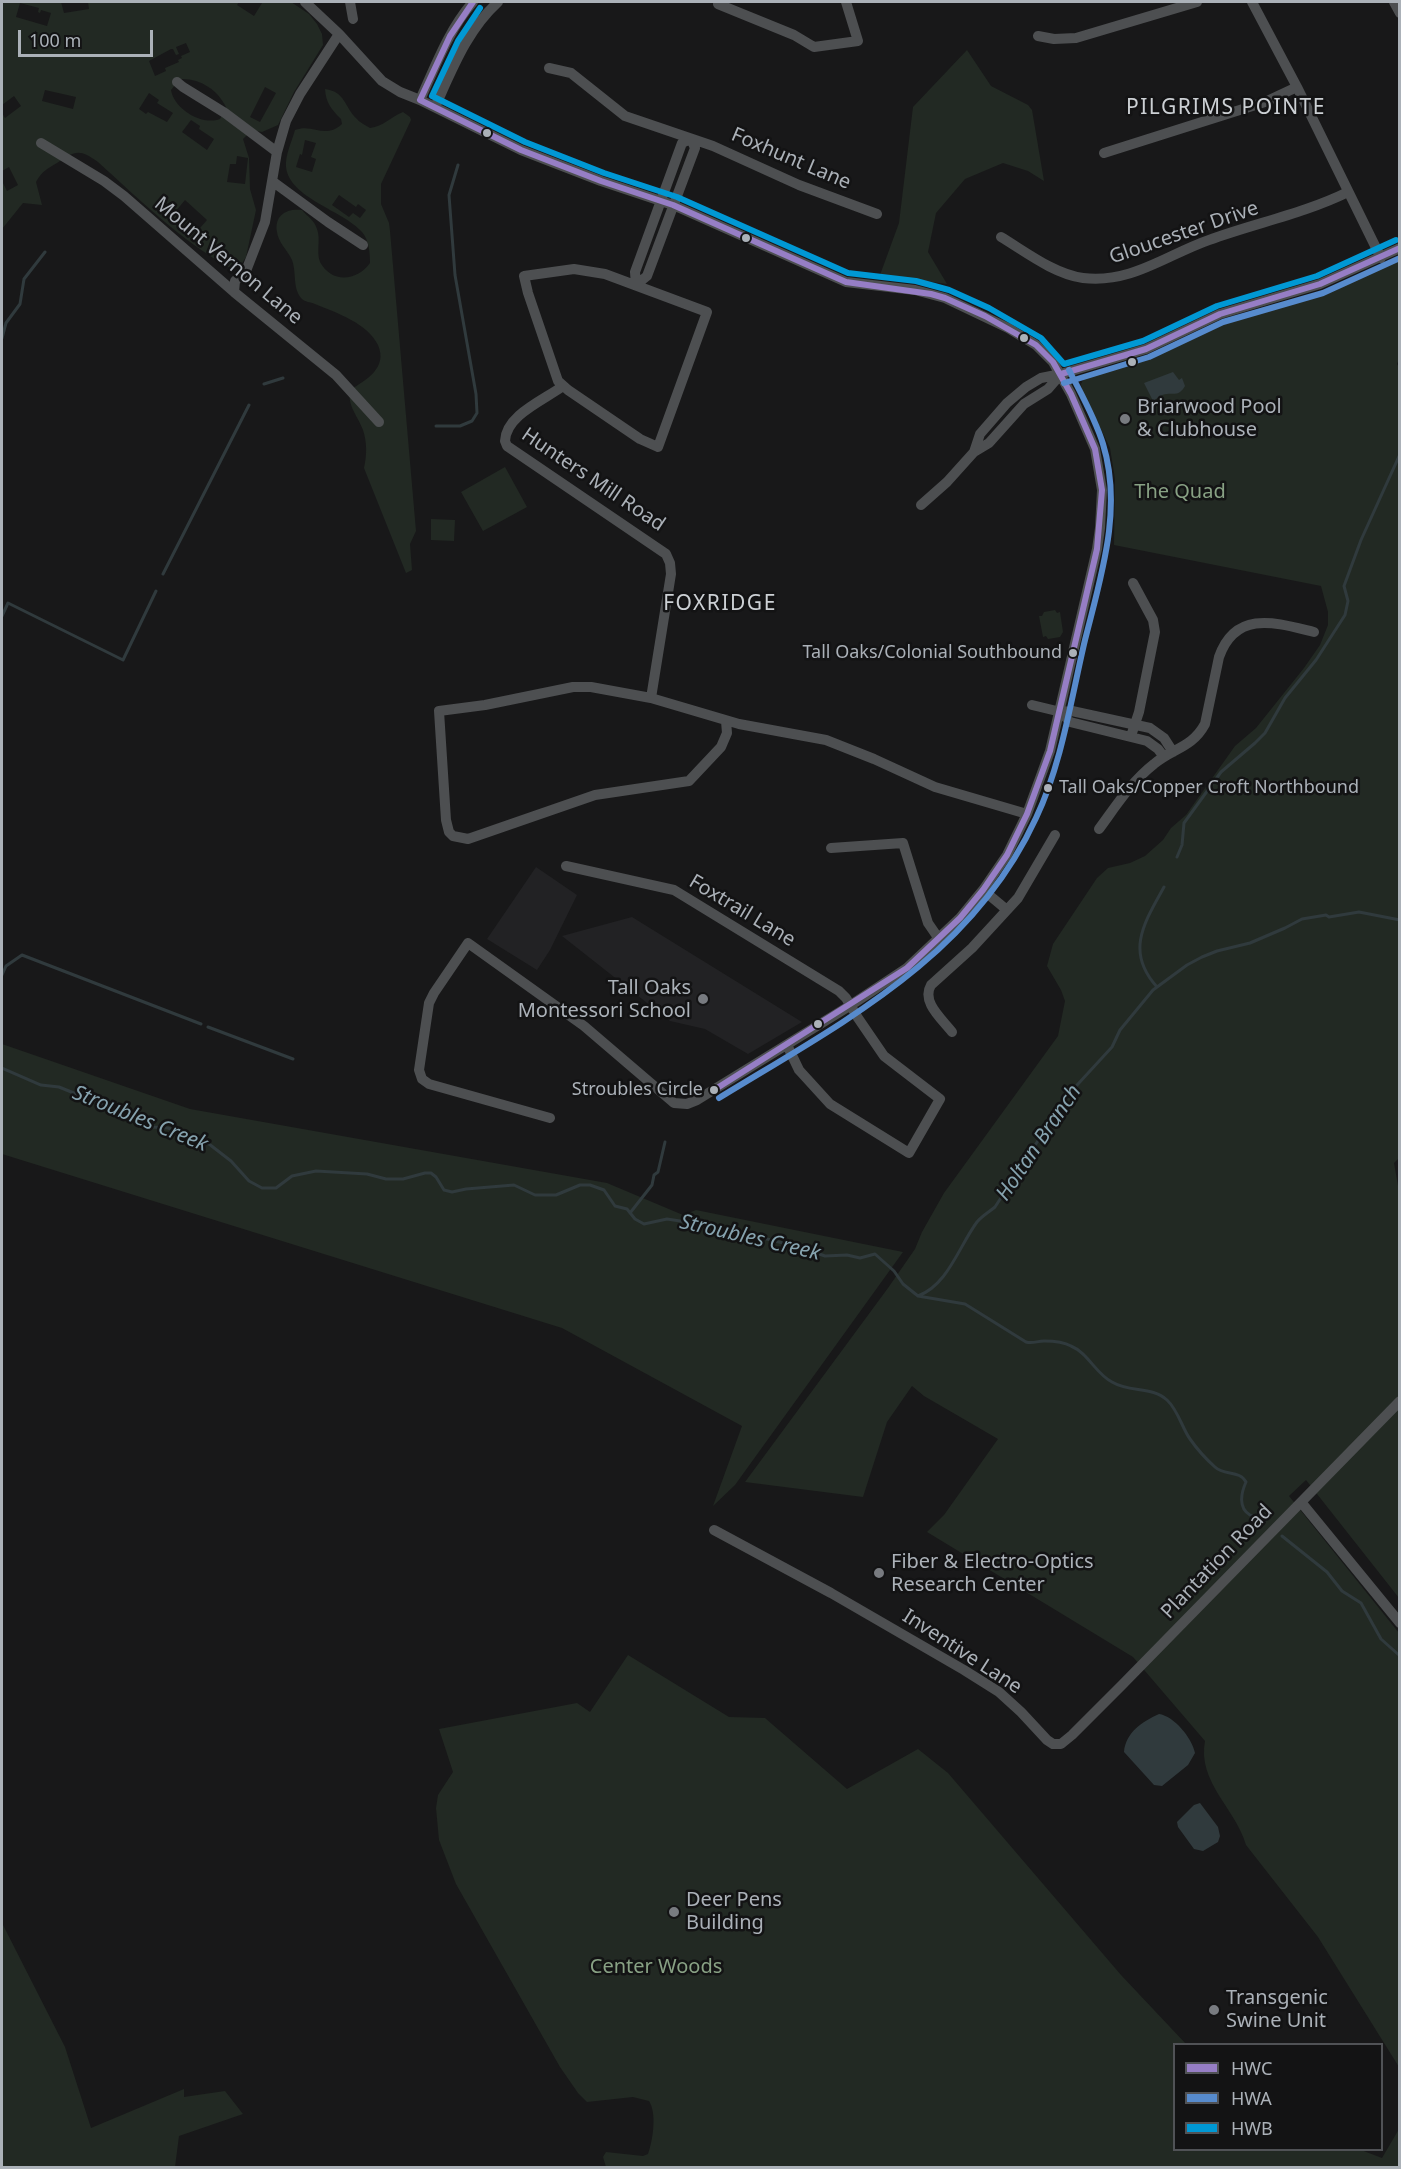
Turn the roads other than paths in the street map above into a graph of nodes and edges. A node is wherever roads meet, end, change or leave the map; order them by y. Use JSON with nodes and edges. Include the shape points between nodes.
{"nodes":[{"id":1,"x":305,"y":2,"type":"edge"},
{"id":2,"x":350,"y":2,"type":"edge"},
{"id":3,"x":473,"y":2,"type":"edge"},
{"id":4,"x":498,"y":2,"type":"edge"},
{"id":5,"x":719,"y":2,"type":"edge"},
{"id":6,"x":846,"y":2,"type":"edge"},
{"id":7,"x":1197,"y":2,"type":"edge"},
{"id":8,"x":1252,"y":2,"type":"edge"},
{"id":9,"x":1394,"y":2,"type":"edge"},
{"id":10,"x":1400,"y":13,"type":"edge"},
{"id":11,"x":353,"y":19,"type":"dead end"},
{"id":12,"x":339,"y":34,"type":"junction"},
{"id":13,"x":1038,"y":36,"type":"dead end"},
{"id":14,"x":549,"y":68,"type":"dead end"},
{"id":15,"x":177,"y":82,"type":"dead end"},
{"id":16,"x":1297,"y":87,"type":"junction"},
{"id":17,"x":420,"y":100,"type":"junction"},
{"id":18,"x":435,"y":107,"type":"junction"},
{"id":19,"x":691,"y":139,"type":"junction"},
{"id":20,"x":41,"y":143,"type":"dead end"},
{"id":21,"x":276,"y":152,"type":"junction"},
{"id":22,"x":1104,"y":153,"type":"dead end"},
{"id":23,"x":272,"y":181,"type":"junction"},
{"id":24,"x":1348,"y":192,"type":"junction"},
{"id":25,"x":661,"y":201,"type":"junction"},
{"id":26,"x":673,"y":205,"type":"junction"},
{"id":27,"x":876,"y":214,"type":"dead end"},
{"id":28,"x":1001,"y":237,"type":"dead end"},
{"id":29,"x":363,"y":245,"type":"dead end"},
{"id":30,"x":1400,"y":249,"type":"edge"},
{"id":31,"x":1381,"y":258,"type":"junction"},
{"id":32,"x":636,"y":285,"type":"junction"},
{"id":33,"x":234,"y":292,"type":"junction"},
{"id":34,"x":1061,"y":374,"type":"junction"},
{"id":35,"x":563,"y":386,"type":"junction"},
{"id":36,"x":379,"y":422,"type":"dead end"},
{"id":37,"x":921,"y":505,"type":"dead end"},
{"id":38,"x":1133,"y":583,"type":"dead end"},
{"id":39,"x":1314,"y":632,"type":"dead end"},
{"id":40,"x":651,"y":698,"type":"junction"},
{"id":41,"x":1032,"y":705,"type":"dead end"},
{"id":42,"x":1060,"y":712,"type":"junction"},
{"id":43,"x":726,"y":721,"type":"junction"},
{"id":44,"x":1135,"y":724,"type":"junction"},
{"id":45,"x":1131,"y":736,"type":"junction"},
{"id":46,"x":1168,"y":755,"type":"junction"},
{"id":47,"x":1028,"y":814,"type":"junction"},
{"id":48,"x":1099,"y":829,"type":"dead end"},
{"id":49,"x":1055,"y":835,"type":"dead end"},
{"id":50,"x":831,"y":848,"type":"dead end"},
{"id":51,"x":566,"y":867,"type":"dead end"},
{"id":52,"x":983,"y":890,"type":"junction"},
{"id":53,"x":1007,"y":910,"type":"junction"},
{"id":54,"x":939,"y":939,"type":"junction"},
{"id":55,"x":851,"y":1005,"type":"junction"},
{"id":56,"x":952,"y":1032,"type":"dead end"},
{"id":57,"x":787,"y":1045,"type":"junction"},
{"id":58,"x":550,"y":1118,"type":"dead end"},
{"id":59,"x":1400,"y":1401,"type":"edge"},
{"id":60,"x":1301,"y":1502,"type":"junction"},
{"id":61,"x":714,"y":1530,"type":"dead end"},
{"id":62,"x":1400,"y":1623,"type":"edge"},
{"id":63,"x":1057,"y":1744,"type":"joint"}],
"edges":[{"from":1,"to":12,"type":"street"},
{"from":2,"to":11,"type":"street"},
{"from":3,"to":17,"type":"street","via":[[449,39]]},
{"from":4,"to":18,"type":"street","via":[[473,29]]},
{"from":5,"to":6,"type":"street","via":[[818,47],[858,40]]},
{"from":7,"to":13,"type":"street","via":[[1076,38]]},
{"from":8,"to":16,"type":"street"},
{"from":9,"to":10,"type":"street"},
{"from":12,"to":17,"type":"street","via":[[382,81]]},
{"from":12,"to":21,"type":"street","via":[[293,105]]},
{"from":14,"to":19,"type":"street","name":"Foxhunt Lane","via":[[571,73],[625,116]]},
{"from":15,"to":21,"type":"street"},
{"from":16,"to":22,"type":"street","via":[[1264,102]]},
{"from":16,"to":24,"type":"street"},
{"from":17,"to":18,"type":"street"},
{"from":18,"to":25,"type":"street","via":[[521,150]]},
{"from":19,"to":25,"type":"street","via":[[682,143]]},
{"from":19,"to":26,"type":"street","via":[[695,148]]},
{"from":19,"to":27,"type":"street","name":"Foxhunt Lane"},
{"from":20,"to":33,"type":"street","name":"Mount Vernon Lane","via":[[124,196]]},
{"from":21,"to":23,"type":"street"},
{"from":23,"to":29,"type":"street"},
{"from":23,"to":33,"type":"street","via":[[265,222],[246,271],[235,281]]},
{"from":24,"to":28,"type":"street","name":"Gloucester Drive","via":[[1305,211],[1209,240],[1113,279],[1068,274]]},
{"from":24,"to":31,"type":"street"},
{"from":25,"to":26,"type":"street"},
{"from":25,"to":32,"type":"street","via":[[634,272]]},
{"from":26,"to":32,"type":"street","via":[[646,276]]},
{"from":26,"to":34,"type":"street","via":[[846,282],[915,290],[961,304],[1036,345]]},
{"from":30,"to":31,"type":"street"},
{"from":31,"to":34,"type":"street","via":[[1309,288],[1220,314],[1146,349]]},
{"from":32,"to":35,"type":"street","via":[[580,269],[524,276]]},
{"from":32,"to":35,"type":"street","via":[[707,312],[658,447]]},
{"from":33,"to":36,"type":"street","name":"Mount Vernon Lane","via":[[336,375]]},
{"from":34,"to":37,"type":"street"},
{"from":34,"to":42,"type":"street","via":[[1095,449],[1102,490],[1097,549]]},
{"from":35,"to":40,"type":"street","name":"Hunters Mill Road","via":[[517,417],[505,441],[666,554],[671,574]]},
{"from":38,"to":44,"type":"street","via":[[1153,620],[1155,632]]},
{"from":39,"to":46,"type":"street","via":[[1260,622],[1231,637],[1219,657],[1205,724],[1195,739]]},
{"from":40,"to":43,"type":"street"},
{"from":40,"to":43,"type":"street","via":[[584,686],[439,711],[449,832],[468,839],[595,795],[689,781],[721,747],[727,733]]},
{"from":41,"to":42,"type":"street"},
{"from":42,"to":44,"type":"street"},
{"from":42,"to":45,"type":"street","via":[[1070,722]]},
{"from":42,"to":47,"type":"street"},
{"from":43,"to":47,"type":"street","via":[[826,740],[935,787]]},
{"from":44,"to":45,"type":"street"},
{"from":44,"to":46,"type":"street","via":[[1160,734]]},
{"from":45,"to":46,"type":"street"},
{"from":46,"to":48,"type":"street","via":[[1128,789]]},
{"from":47,"to":52,"type":"street"},
{"from":49,"to":53,"type":"street"},
{"from":50,"to":54,"type":"street","via":[[903,843],[928,923]]},
{"from":51,"to":55,"type":"street","name":"Foxtrail Lane","via":[[678,892],[839,991]]},
{"from":52,"to":53,"type":"street"},
{"from":52,"to":54,"type":"street"},
{"from":53,"to":56,"type":"street","via":[[928,991],[928,1001]]},
{"from":54,"to":55,"type":"street","via":[[907,968]]},
{"from":55,"to":57,"type":"street"},
{"from":55,"to":57,"type":"street","name":"Foxtrail Lane","via":[[884,1056],[940,1099],[909,1153],[830,1104],[800,1070]]},
{"from":57,"to":58,"type":"street","via":[[694,1102],[674,1103],[584,1026],[468,943],[429,1002],[420,1076],[432,1085]]},
{"from":59,"to":60,"type":"street","name":"Plantation Road"},
{"from":60,"to":62,"type":"street"},
{"from":60,"to":63,"type":"street","name":"Plantation Road","via":[[1072,1735]]},
{"from":61,"to":63,"type":"street","name":"Inventive Lane","via":[[964,1670],[999,1692],[1047,1740]]}]}
